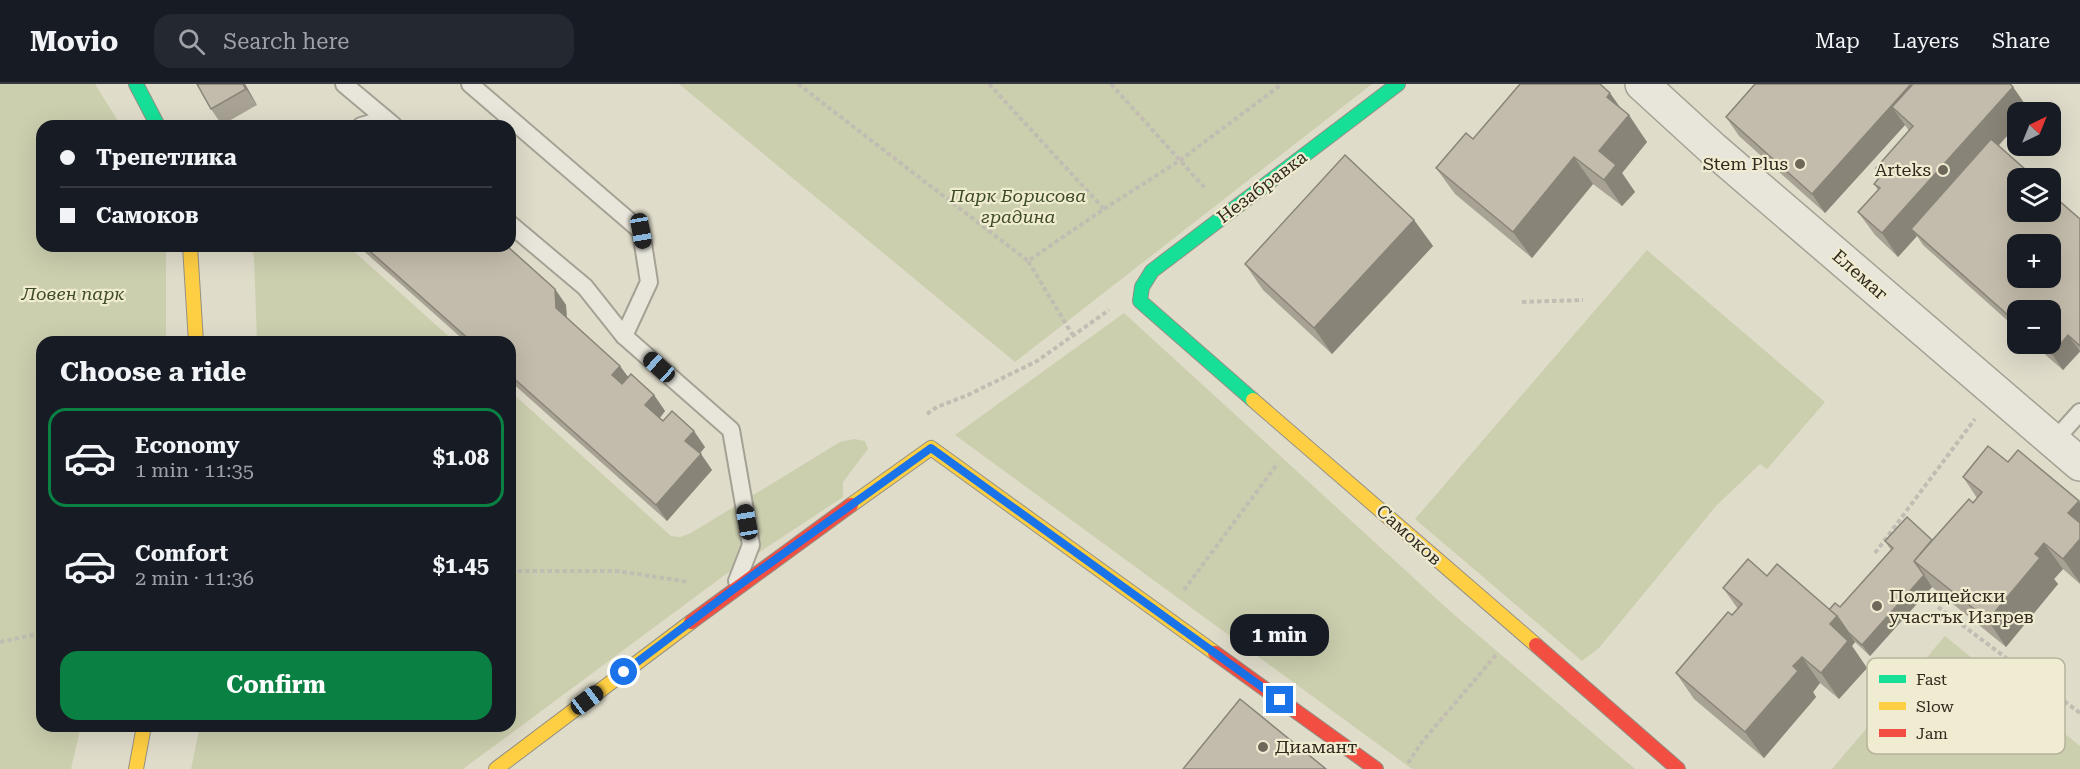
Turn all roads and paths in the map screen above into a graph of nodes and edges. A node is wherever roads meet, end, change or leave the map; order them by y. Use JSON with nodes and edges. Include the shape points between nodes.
{"nodes":[{"id":1,"x":136,"y":84,"type":"edge"},
{"id":2,"x":344,"y":84,"type":"edge"},
{"id":3,"x":470,"y":84,"type":"edge"},
{"id":4,"x":798,"y":84,"type":"edge"},
{"id":5,"x":989,"y":84,"type":"edge"},
{"id":6,"x":1111,"y":84,"type":"edge"},
{"id":7,"x":1282,"y":84,"type":"edge"},
{"id":8,"x":1398,"y":84,"type":"edge"},
{"id":9,"x":1642,"y":84,"type":"edge"},
{"id":10,"x":156,"y":120,"type":"edge"},
{"id":11,"x":387,"y":120,"type":"edge"},
{"id":12,"x":512,"y":120,"type":"edge"},
{"id":13,"x":516,"y":124,"type":"edge"},
{"id":14,"x":1179,"y":161,"type":"junction"},
{"id":15,"x":1104,"y":208,"type":"junction"},
{"id":16,"x":516,"y":229,"type":"edge"},
{"id":17,"x":190,"y":252,"type":"edge"},
{"id":18,"x":1028,"y":261,"type":"junction"},
{"id":19,"x":1583,"y":300,"type":"dead end"},
{"id":20,"x":1140,"y":301,"type":"joint"},
{"id":21,"x":1522,"y":302,"type":"dead end"},
{"id":22,"x":1072,"y":334,"type":"dead end"},
{"id":23,"x":196,"y":336,"type":"edge"},
{"id":24,"x":624,"y":336,"type":"junction"},
{"id":25,"x":1998,"y":393,"type":"junction"},
{"id":26,"x":2080,"y":412,"type":"edge"},
{"id":27,"x":1296,"y":438,"type":"junction"},
{"id":28,"x":2054,"y":441,"type":"junction"},
{"id":29,"x":2080,"y":464,"type":"edge"},
{"id":30,"x":1875,"y":553,"type":"dead end"},
{"id":31,"x":516,"y":571,"type":"edge"},
{"id":32,"x":734,"y":589,"type":"junction"},
{"id":33,"x":1938,"y":607,"type":"edge"},
{"id":34,"x":1164,"y":617,"type":"junction"},
{"id":35,"x":1516,"y":631,"type":"junction"},
{"id":36,"x":36,"y":634,"type":"edge"},
{"id":37,"x":0,"y":642,"type":"edge"},
{"id":38,"x":2006,"y":658,"type":"edge"},
{"id":39,"x":2065,"y":702,"type":"edge"},
{"id":40,"x":2080,"y":713,"type":"edge"},
{"id":41,"x":143,"y":732,"type":"edge"},
{"id":42,"x":136,"y":769,"type":"edge"},
{"id":43,"x":496,"y":769,"type":"edge"},
{"id":44,"x":1376,"y":769,"type":"edge"},
{"id":45,"x":1404,"y":769,"type":"edge"},
{"id":46,"x":1678,"y":769,"type":"edge"}],
"edges":[{"from":1,"to":10,"type":"street"},
{"from":2,"to":11,"type":"lane"},
{"from":3,"to":12,"type":"lane"},
{"from":4,"to":18,"type":"path"},
{"from":5,"to":15,"type":"path"},
{"from":6,"to":14,"type":"path"},
{"from":7,"to":14,"type":"path"},
{"from":8,"to":20,"type":"street","name":"Незабравка","via":[[1152,271],[1142,287]]},
{"from":9,"to":25,"type":"street","name":"Елемаг"},
{"from":13,"to":24,"type":"lane","via":[[641,231],[650,282]]},
{"from":14,"to":15,"type":"path"},
{"from":15,"to":18,"type":"path"},
{"from":16,"to":24,"type":"lane","via":[[585,287]]},
{"from":17,"to":23,"type":"street"},
{"from":18,"to":22,"type":"path"},
{"from":19,"to":21,"type":"path"},
{"from":20,"to":27,"type":"street","name":"Самоков"},
{"from":24,"to":32,"type":"lane","via":[[731,430],[751,545]]},
{"from":25,"to":28,"type":"street","name":"Елемаг"},
{"from":25,"to":30,"type":"path","via":[[1961,436]]},
{"from":26,"to":28,"type":"lane"},
{"from":27,"to":34,"type":"path"},
{"from":27,"to":35,"type":"street","name":"Самоков"},
{"from":28,"to":29,"type":"street","name":"Елемаг"},
{"from":31,"to":32,"type":"path","via":[[617,571]]},
{"from":32,"to":34,"type":"street","via":[[931,448]]},
{"from":32,"to":43,"type":"street"},
{"from":33,"to":38,"type":"path"},
{"from":34,"to":44,"type":"street"},
{"from":35,"to":45,"type":"path","via":[[1422,742]]},
{"from":35,"to":46,"type":"street","name":"Самоков"},
{"from":36,"to":37,"type":"path"},
{"from":39,"to":40,"type":"path"},
{"from":41,"to":42,"type":"street"}]}
